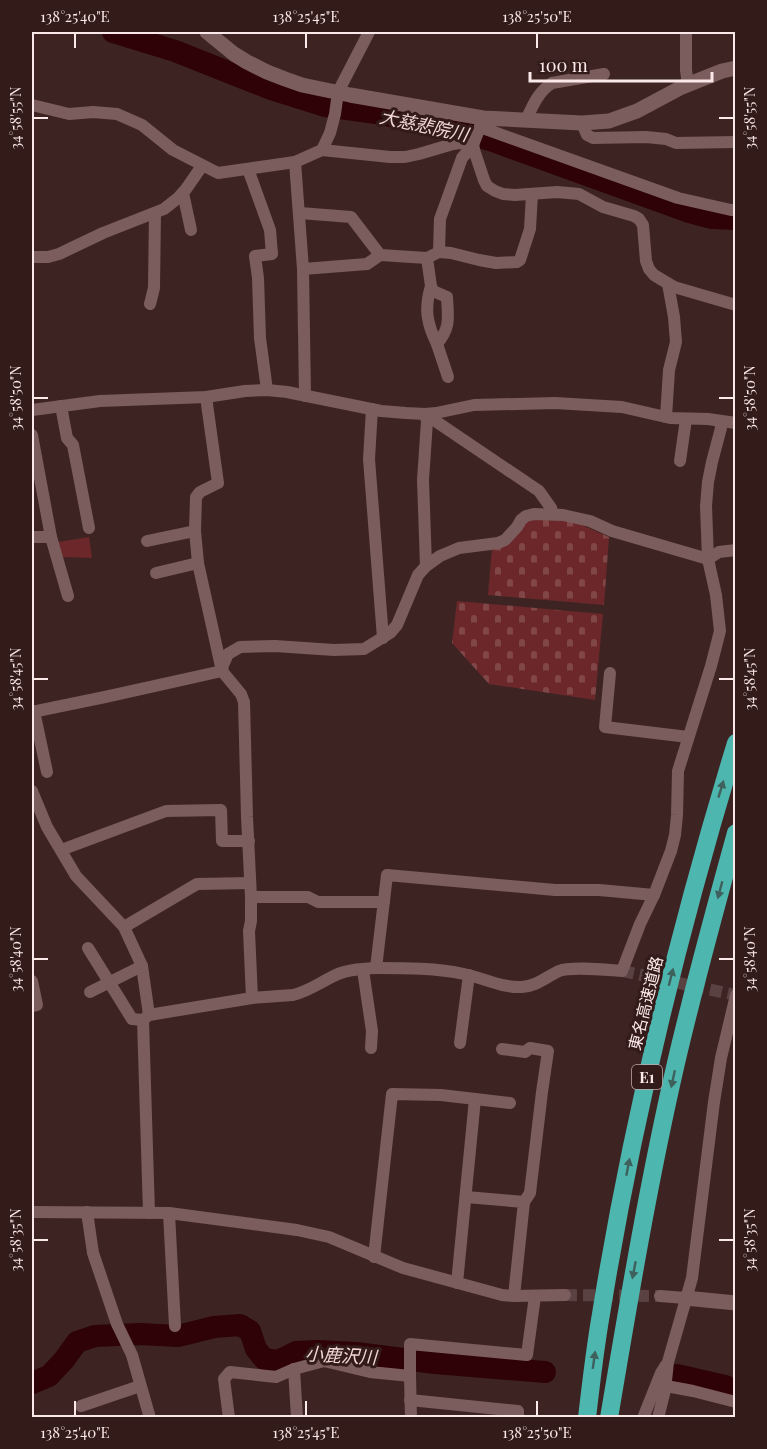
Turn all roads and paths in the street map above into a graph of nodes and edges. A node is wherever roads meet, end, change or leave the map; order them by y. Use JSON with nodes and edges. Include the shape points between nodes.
{"nodes":[{"id":1,"x":207,"y":32,"type":"edge"},
{"id":2,"x":369,"y":32,"type":"edge"},
{"id":3,"x":682,"y":33,"type":"edge"},
{"id":4,"x":735,"y":68,"type":"edge"},
{"id":5,"x":604,"y":74,"type":"dead end"},
{"id":6,"x":688,"y":85,"type":"junction"},
{"id":7,"x":338,"y":92,"type":"junction"},
{"id":8,"x":32,"y":105,"type":"edge"},
{"id":9,"x":526,"y":120,"type":"junction"},
{"id":10,"x":482,"y":123,"type":"junction"},
{"id":11,"x":582,"y":123,"type":"junction"},
{"id":12,"x":735,"y":142,"type":"edge"},
{"id":13,"x":473,"y":145,"type":"junction"},
{"id":14,"x":322,"y":150,"type":"junction"},
{"id":15,"x":295,"y":162,"type":"junction"},
{"id":16,"x":202,"y":166,"type":"junction"},
{"id":17,"x":248,"y":169,"type":"junction"},
{"id":18,"x":183,"y":193,"type":"junction"},
{"id":19,"x":532,"y":194,"type":"junction"},
{"id":20,"x":735,"y":210,"type":"edge"},
{"id":21,"x":155,"y":213,"type":"junction"},
{"id":22,"x":300,"y":213,"type":"junction"},
{"id":23,"x":191,"y":230,"type":"dead end"},
{"id":24,"x":439,"y":252,"type":"junction"},
{"id":25,"x":380,"y":255,"type":"junction"},
{"id":26,"x":32,"y":257,"type":"edge"},
{"id":27,"x":427,"y":258,"type":"junction"},
{"id":28,"x":303,"y":269,"type":"junction"},
{"id":29,"x":668,"y":284,"type":"junction"},
{"id":30,"x":431,"y":286,"type":"junction"},
{"id":31,"x":150,"y":304,"type":"dead end"},
{"id":32,"x":735,"y":305,"type":"edge"},
{"id":33,"x":438,"y":344,"type":"junction"},
{"id":34,"x":448,"y":378,"type":"dead end"},
{"id":35,"x":267,"y":390,"type":"junction"},
{"id":36,"x":305,"y":396,"type":"junction"},
{"id":37,"x":206,"y":397,"type":"junction"},
{"id":38,"x":61,"y":406,"type":"junction"},
{"id":39,"x":372,"y":409,"type":"junction"},
{"id":40,"x":32,"y":410,"type":"edge"},
{"id":41,"x":425,"y":414,"type":"junction"},
{"id":42,"x":666,"y":417,"type":"junction"},
{"id":43,"x":686,"y":419,"type":"junction"},
{"id":44,"x":720,"y":421,"type":"junction"},
{"id":45,"x":735,"y":423,"type":"edge"},
{"id":46,"x":32,"y":435,"type":"edge"},
{"id":47,"x":680,"y":461,"type":"dead end"},
{"id":48,"x":553,"y":514,"type":"junction"},
{"id":49,"x":89,"y":528,"type":"dead end"},
{"id":50,"x":195,"y":531,"type":"junction"},
{"id":51,"x":32,"y":537,"type":"edge"},
{"id":52,"x":51,"y":537,"type":"junction"},
{"id":53,"x":147,"y":541,"type":"dead end"},
{"id":54,"x":735,"y":550,"type":"edge"},
{"id":55,"x":708,"y":559,"type":"junction"},
{"id":56,"x":198,"y":563,"type":"junction"},
{"id":57,"x":426,"y":566,"type":"junction"},
{"id":58,"x":156,"y":573,"type":"dead end"},
{"id":59,"x":68,"y":596,"type":"dead end"},
{"id":60,"x":383,"y":638,"type":"junction"},
{"id":61,"x":222,"y":672,"type":"junction"},
{"id":62,"x":610,"y":673,"type":"dead end"},
{"id":63,"x":33,"y":712,"type":"edge"},
{"id":64,"x":688,"y":737,"type":"junction"},
{"id":65,"x":735,"y":743,"type":"edge"},
{"id":66,"x":47,"y":772,"type":"dead end"},
{"id":67,"x":32,"y":791,"type":"edge"},
{"id":68,"x":735,"y":833,"type":"edge"},
{"id":69,"x":249,"y":841,"type":"junction"},
{"id":70,"x":61,"y":850,"type":"junction"},
{"id":71,"x":250,"y":883,"type":"junction"},
{"id":72,"x":654,"y":895,"type":"junction"},
{"id":73,"x":251,"y":897,"type":"junction"},
{"id":74,"x":384,"y":902,"type":"junction"},
{"id":75,"x":124,"y":927,"type":"junction"},
{"id":76,"x":88,"y":948,"type":"dead end"},
{"id":77,"x":142,"y":966,"type":"junction"},
{"id":78,"x":370,"y":969,"type":"junction"},
{"id":79,"x":469,"y":975,"type":"junction"},
{"id":80,"x":32,"y":981,"type":"edge"},
{"id":81,"x":109,"y":982,"type":"junction"},
{"id":82,"x":90,"y":992,"type":"dead end"},
{"id":83,"x":735,"y":995,"type":"edge"},
{"id":84,"x":252,"y":998,"type":"junction"},
{"id":85,"x":32,"y":1006,"type":"edge"},
{"id":86,"x":146,"y":1018,"type":"junction"},
{"id":87,"x":460,"y":1043,"type":"dead end"},
{"id":88,"x":371,"y":1048,"type":"dead end"},
{"id":89,"x":501,"y":1049,"type":"dead end"},
{"id":90,"x":475,"y":1099,"type":"junction"},
{"id":91,"x":510,"y":1103,"type":"dead end"},
{"id":92,"x":466,"y":1197,"type":"junction"},
{"id":93,"x":524,"y":1202,"type":"junction"},
{"id":94,"x":32,"y":1212,"type":"edge"},
{"id":95,"x":87,"y":1212,"type":"junction"},
{"id":96,"x":149,"y":1213,"type":"junction"},
{"id":97,"x":169,"y":1213,"type":"junction"},
{"id":98,"x":374,"y":1257,"type":"junction"},
{"id":99,"x":457,"y":1283,"type":"junction"},
{"id":100,"x":565,"y":1295,"type":"tunnel mouth"},
{"id":101,"x":514,"y":1296,"type":"junction"},
{"id":102,"x":535,"y":1296,"type":"junction"},
{"id":103,"x":660,"y":1296,"type":"tunnel mouth"},
{"id":104,"x":685,"y":1298,"type":"junction"},
{"id":105,"x":735,"y":1303,"type":"edge"},
{"id":106,"x":175,"y":1326,"type":"dead end"},
{"id":107,"x":669,"y":1362,"type":"junction"},
{"id":108,"x":294,"y":1369,"type":"junction"},
{"id":109,"x":410,"y":1376,"type":"junction"},
{"id":110,"x":140,"y":1386,"type":"junction"},
{"id":111,"x":666,"y":1386,"type":"junction"},
{"id":112,"x":410,"y":1400,"type":"junction"},
{"id":113,"x":735,"y":1402,"type":"edge"},
{"id":114,"x":81,"y":1406,"type":"dead end"},
{"id":115,"x":150,"y":1418,"type":"edge"},
{"id":116,"x":229,"y":1418,"type":"edge"},
{"id":117,"x":297,"y":1418,"type":"edge"},
{"id":118,"x":411,"y":1418,"type":"edge"},
{"id":119,"x":518,"y":1418,"type":"edge"},
{"id":120,"x":586,"y":1418,"type":"edge"},
{"id":121,"x":609,"y":1418,"type":"edge"},
{"id":122,"x":643,"y":1418,"type":"edge"},
{"id":123,"x":658,"y":1418,"type":"edge"}],
"edges":[{"from":1,"to":7,"type":"street","via":[[234,54],[267,72],[302,85]]},
{"from":2,"to":7,"type":"street"},
{"from":3,"to":6,"type":"street"},
{"from":4,"to":6,"type":"street"},
{"from":5,"to":9,"type":"street","via":[[552,83],[535,99]]},
{"from":6,"to":11,"type":"street","via":[[621,118]]},
{"from":7,"to":10,"type":"street"},
{"from":7,"to":14,"type":"street","via":[[330,133]]},
{"from":8,"to":16,"type":"street","via":[[69,114],[117,114],[142,125],[173,150]]},
{"from":9,"to":10,"type":"street"},
{"from":9,"to":11,"type":"street"},
{"from":10,"to":13,"type":"street"},
{"from":10,"to":20,"type":"street","via":[[678,198]]},
{"from":11,"to":12,"type":"street","via":[[587,135],[593,138]]},
{"from":13,"to":14,"type":"street","via":[[460,143],[390,157]]},
{"from":13,"to":19,"type":"street","via":[[487,186],[503,194]]},
{"from":13,"to":24,"type":"street","via":[[462,158],[440,219]]},
{"from":14,"to":15,"type":"street"},
{"from":15,"to":17,"type":"street"},
{"from":15,"to":22,"type":"street"},
{"from":16,"to":17,"type":"street","via":[[218,173]]},
{"from":16,"to":18,"type":"street"},
{"from":17,"to":35,"type":"street","via":[[270,230],[272,254],[255,256]]},
{"from":18,"to":21,"type":"street"},
{"from":18,"to":23,"type":"street"},
{"from":19,"to":24,"type":"street","via":[[530,229],[517,262]]},
{"from":19,"to":29,"type":"street","via":[[579,194],[639,219],[649,269]]},
{"from":21,"to":26,"type":"street","via":[[59,254]]},
{"from":21,"to":31,"type":"street","via":[[154,288]]},
{"from":22,"to":25,"type":"street","via":[[351,217]]},
{"from":22,"to":28,"type":"street"},
{"from":24,"to":27,"type":"street"},
{"from":25,"to":27,"type":"street"},
{"from":25,"to":28,"type":"street","via":[[367,264]]},
{"from":27,"to":30,"type":"street"},
{"from":28,"to":36,"type":"street"},
{"from":29,"to":32,"type":"street"},
{"from":29,"to":42,"type":"street","via":[[676,342],[669,370]]},
{"from":30,"to":33,"type":"street","via":[[428,322]]},
{"from":30,"to":33,"type":"street","via":[[447,297],[448,323]]},
{"from":33,"to":34,"type":"street"},
{"from":35,"to":36,"type":"street"},
{"from":35,"to":37,"type":"street"},
{"from":36,"to":39,"type":"street"},
{"from":37,"to":38,"type":"street"},
{"from":37,"to":50,"type":"street","via":[[218,483],[196,497]]},
{"from":38,"to":40,"type":"street"},
{"from":38,"to":49,"type":"street"},
{"from":39,"to":41,"type":"street"},
{"from":39,"to":60,"type":"street","via":[[369,459]]},
{"from":41,"to":42,"type":"street","via":[[474,405],[555,403],[622,407]]},
{"from":41,"to":48,"type":"street","via":[[539,491]]},
{"from":41,"to":57,"type":"street"},
{"from":42,"to":43,"type":"street"},
{"from":43,"to":44,"type":"street"},
{"from":43,"to":47,"type":"street"},
{"from":44,"to":45,"type":"street"},
{"from":44,"to":55,"type":"street","via":[[708,482]]},
{"from":46,"to":52,"type":"street"},
{"from":48,"to":55,"type":"street","via":[[590,521]]},
{"from":48,"to":57,"type":"street","via":[[526,516],[505,540],[459,548]]},
{"from":50,"to":53,"type":"street"},
{"from":50,"to":56,"type":"street"},
{"from":51,"to":52,"type":"street"},
{"from":52,"to":59,"type":"street"},
{"from":54,"to":55,"type":"street","via":[[719,552]]},
{"from":55,"to":64,"type":"street","via":[[720,632]]},
{"from":56,"to":58,"type":"street"},
{"from":56,"to":61,"type":"street"},
{"from":57,"to":60,"type":"street","via":[[418,575],[397,625]]},
{"from":60,"to":61,"type":"street","via":[[364,650],[240,647],[228,654]]},
{"from":61,"to":63,"type":"street"},
{"from":61,"to":69,"type":"street","via":[[244,702]]},
{"from":62,"to":64,"type":"street","via":[[605,727]]},
{"from":63,"to":66,"type":"street"},
{"from":64,"to":72,"type":"street","via":[[678,771],[675,835]]},
{"from":120,"to":65,"type":"highway","name":"東名高速道路","number":"E1","one_way":true,"via":[[600,1316],[651,1059],[689,904]]},
{"from":67,"to":70,"type":"street"},
{"from":68,"to":121,"type":"highway","number":"E1","one_way":true,"via":[[676,1064]]},
{"from":69,"to":70,"type":"street","via":[[222,841],[221,810],[166,811]]},
{"from":69,"to":71,"type":"street"},
{"from":70,"to":75,"type":"street","via":[[76,876]]},
{"from":71,"to":73,"type":"street"},
{"from":71,"to":75,"type":"street","via":[[196,884]]},
{"from":72,"to":74,"type":"street","via":[[387,875]]},
{"from":72,"to":79,"type":"street","via":[[622,971],[560,970],[524,987],[495,984]]},
{"from":73,"to":74,"type":"street"},
{"from":73,"to":84,"type":"street"},
{"from":74,"to":78,"type":"street"},
{"from":75,"to":77,"type":"street"},
{"from":76,"to":81,"type":"street"},
{"from":77,"to":81,"type":"street"},
{"from":77,"to":86,"type":"street"},
{"from":78,"to":79,"type":"street"},
{"from":78,"to":84,"type":"street","via":[[340,972],[302,993]]},
{"from":78,"to":88,"type":"street"},
{"from":79,"to":87,"type":"street"},
{"from":80,"to":85,"type":"street","via":[[37,1005]]},
{"from":81,"to":82,"type":"street"},
{"from":81,"to":86,"type":"street","via":[[132,1019]]},
{"from":83,"to":104,"type":"street","via":[[714,1102],[692,1278]]},
{"from":84,"to":86,"type":"street"},
{"from":86,"to":96,"type":"street"},
{"from":89,"to":93,"type":"street","via":[[548,1051],[530,1193]]},
{"from":90,"to":91,"type":"street"},
{"from":90,"to":92,"type":"street"},
{"from":90,"to":98,"type":"street","via":[[392,1094]]},
{"from":92,"to":93,"type":"street"},
{"from":92,"to":99,"type":"street"},
{"from":93,"to":101,"type":"street"},
{"from":94,"to":95,"type":"street"},
{"from":95,"to":96,"type":"street"},
{"from":95,"to":110,"type":"street","via":[[93,1253]]},
{"from":96,"to":97,"type":"street"},
{"from":97,"to":98,"type":"street","via":[[297,1230],[328,1237]]},
{"from":97,"to":106,"type":"street"},
{"from":98,"to":99,"type":"street"},
{"from":99,"to":101,"type":"street"},
{"from":100,"to":102,"type":"street"},
{"from":101,"to":102,"type":"street"},
{"from":102,"to":109,"type":"street","via":[[527,1355],[410,1344]]},
{"from":103,"to":104,"type":"street"},
{"from":104,"to":105,"type":"street"},
{"from":104,"to":107,"type":"street"},
{"from":107,"to":111,"type":"street"},
{"from":107,"to":122,"type":"street"},
{"from":108,"to":109,"type":"street","via":[[324,1361]]},
{"from":108,"to":116,"type":"street","via":[[276,1377],[230,1372],[224,1379]]},
{"from":108,"to":117,"type":"street"},
{"from":109,"to":112,"type":"street"},
{"from":110,"to":114,"type":"street"},
{"from":110,"to":115,"type":"street"},
{"from":111,"to":113,"type":"street"},
{"from":111,"to":123,"type":"street"},
{"from":112,"to":118,"type":"street"},
{"from":112,"to":119,"type":"street","via":[[518,1411]]}]}
